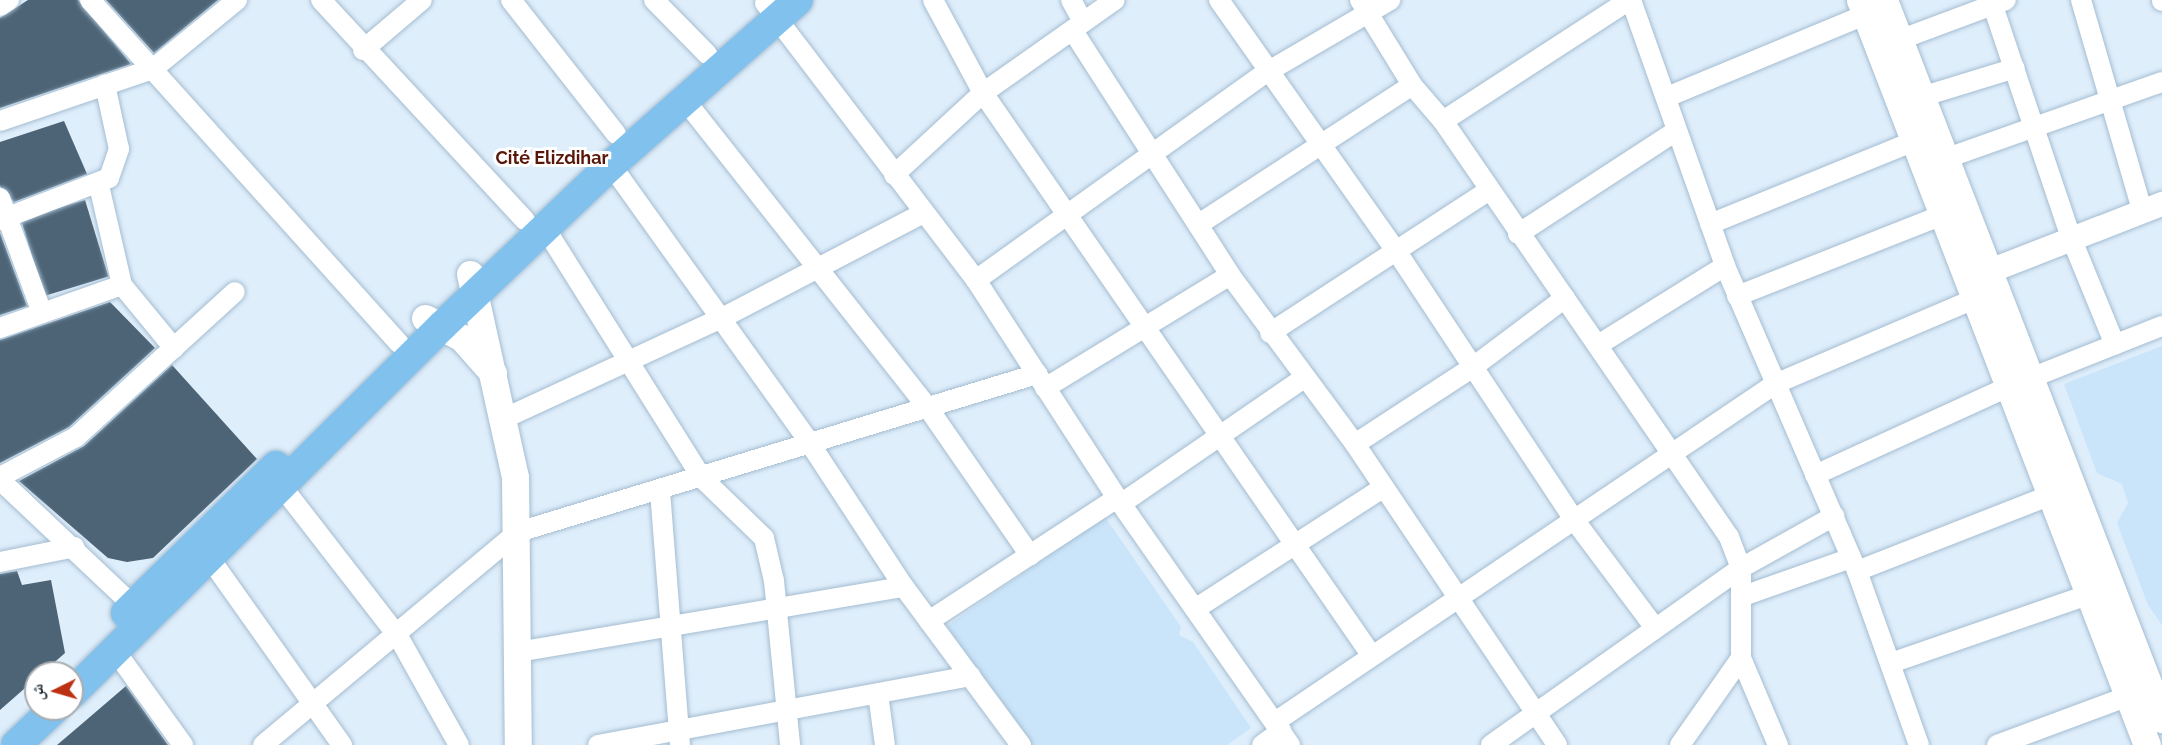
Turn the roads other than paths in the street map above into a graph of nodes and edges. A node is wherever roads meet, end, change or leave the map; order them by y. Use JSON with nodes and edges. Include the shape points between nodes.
{"nodes":[{"id":1,"x":9,"y":0,"type":"edge"},
{"id":2,"x":90,"y":0,"type":"edge"},
{"id":3,"x":237,"y":0,"type":"edge"},
{"id":4,"x":321,"y":0,"type":"edge"},
{"id":5,"x":422,"y":0,"type":"edge"},
{"id":6,"x":512,"y":0,"type":"edge"},
{"id":7,"x":654,"y":0,"type":"edge"},
{"id":8,"x":933,"y":0,"type":"edge"},
{"id":9,"x":1071,"y":0,"type":"edge"},
{"id":10,"x":1115,"y":0,"type":"edge"},
{"id":11,"x":1219,"y":0,"type":"edge"},
{"id":12,"x":1390,"y":0,"type":"edge"},
{"id":13,"x":1630,"y":0,"type":"edge"},
{"id":14,"x":2081,"y":0,"type":"edge"},
{"id":15,"x":1996,"y":2,"type":"edge"},
{"id":16,"x":1870,"y":5,"type":"edge"},
{"id":17,"x":0,"y":6,"type":"edge"},
{"id":18,"x":777,"y":6,"type":"edge"},
{"id":19,"x":1365,"y":7,"type":"edge"},
{"id":20,"x":1078,"y":26,"type":"junction"},
{"id":21,"x":1899,"y":40,"type":"junction"},
{"id":22,"x":363,"y":50,"type":"junction"},
{"id":23,"x":707,"y":54,"type":"junction"},
{"id":24,"x":2015,"y":68,"type":"junction"},
{"id":25,"x":153,"y":69,"type":"junction"},
{"id":26,"x":1267,"y":72,"type":"junction"},
{"id":27,"x":2162,"y":82,"type":"edge"},
{"id":28,"x":105,"y":85,"type":"junction"},
{"id":29,"x":1412,"y":85,"type":"junction"},
{"id":30,"x":983,"y":93,"type":"junction"},
{"id":31,"x":1667,"y":97,"type":"junction"},
{"id":32,"x":1921,"y":98,"type":"junction"},
{"id":33,"x":2108,"y":98,"type":"junction"},
{"id":34,"x":684,"y":99,"type":"junction"},
{"id":35,"x":0,"y":121,"type":"edge"},
{"id":36,"x":1443,"y":121,"type":"junction"},
{"id":37,"x":2035,"y":123,"type":"junction"},
{"id":38,"x":1676,"y":131,"type":"junction"},
{"id":39,"x":616,"y":134,"type":"junction"},
{"id":40,"x":1914,"y":141,"type":"junction"},
{"id":41,"x":1322,"y":145,"type":"junction"},
{"id":42,"x":1151,"y":153,"type":"junction"},
{"id":43,"x":1947,"y":158,"type":"junction"},
{"id":44,"x":611,"y":165,"type":"junction"},
{"id":45,"x":894,"y":175,"type":"junction"},
{"id":46,"x":99,"y":185,"type":"junction"},
{"id":47,"x":1488,"y":191,"type":"junction"},
{"id":48,"x":0,"y":198,"type":"edge"},
{"id":49,"x":2152,"y":207,"type":"edge"},
{"id":50,"x":922,"y":214,"type":"junction"},
{"id":51,"x":1066,"y":214,"type":"junction"},
{"id":52,"x":1945,"y":214,"type":"junction"},
{"id":53,"x":3,"y":219,"type":"edge"},
{"id":54,"x":535,"y":224,"type":"junction"},
{"id":55,"x":1200,"y":224,"type":"junction"},
{"id":56,"x":1710,"y":224,"type":"junction"},
{"id":57,"x":1518,"y":234,"type":"junction"},
{"id":58,"x":2072,"y":240,"type":"junction"},
{"id":59,"x":1397,"y":252,"type":"junction"},
{"id":60,"x":816,"y":265,"type":"junction"},
{"id":61,"x":1725,"y":266,"type":"junction"},
{"id":62,"x":1991,"y":269,"type":"junction"},
{"id":63,"x":1230,"y":275,"type":"junction"},
{"id":64,"x":976,"y":280,"type":"junction"},
{"id":65,"x":474,"y":284,"type":"junction"},
{"id":66,"x":122,"y":285,"type":"junction"},
{"id":67,"x":1970,"y":290,"type":"junction"},
{"id":68,"x":235,"y":292,"type":"dead end"},
{"id":69,"x":1737,"y":296,"type":"junction"},
{"id":70,"x":1565,"y":298,"type":"junction"},
{"id":71,"x":42,"y":313,"type":"junction"},
{"id":72,"x":722,"y":318,"type":"junction"},
{"id":73,"x":434,"y":322,"type":"junction"},
{"id":74,"x":2162,"y":326,"type":"edge"},
{"id":75,"x":0,"y":328,"type":"edge"},
{"id":76,"x":1144,"y":332,"type":"junction"},
{"id":77,"x":1270,"y":333,"type":"junction"},
{"id":78,"x":399,"y":343,"type":"junction"},
{"id":79,"x":1598,"y":345,"type":"junction"},
{"id":80,"x":2115,"y":345,"type":"junction"},
{"id":81,"x":174,"y":348,"type":"junction"},
{"id":82,"x":627,"y":362,"type":"junction"},
{"id":83,"x":1473,"y":367,"type":"junction"},
{"id":84,"x":493,"y":373,"type":"junction"},
{"id":85,"x":1304,"y":378,"type":"junction"},
{"id":86,"x":1041,"y":381,"type":"junction"},
{"id":87,"x":2017,"y":383,"type":"junction"},
{"id":88,"x":1775,"y":384,"type":"junction"},
{"id":89,"x":926,"y":405,"type":"junction"},
{"id":90,"x":503,"y":419,"type":"junction"},
{"id":91,"x":1217,"y":435,"type":"junction"},
{"id":92,"x":809,"y":442,"type":"junction"},
{"id":93,"x":1355,"y":444,"type":"junction"},
{"id":94,"x":1674,"y":453,"type":"junction"},
{"id":95,"x":1815,"y":475,"type":"junction"},
{"id":96,"x":701,"y":477,"type":"junction"},
{"id":97,"x":0,"y":478,"type":"edge"},
{"id":98,"x":283,"y":488,"type":"junction"},
{"id":99,"x":1383,"y":488,"type":"junction"},
{"id":100,"x":660,"y":491,"type":"junction"},
{"id":101,"x":2051,"y":495,"type":"junction"},
{"id":102,"x":1119,"y":501,"type":"junction"},
{"id":103,"x":1834,"y":516,"type":"junction"},
{"id":104,"x":1575,"y":521,"type":"junction"},
{"id":105,"x":518,"y":532,"type":"junction"},
{"id":106,"x":1293,"y":546,"type":"junction"},
{"id":107,"x":75,"y":548,"type":"junction"},
{"id":108,"x":1030,"y":555,"type":"junction"},
{"id":109,"x":211,"y":560,"type":"junction"},
{"id":110,"x":0,"y":562,"type":"edge"},
{"id":111,"x":1854,"y":564,"type":"junction"},
{"id":112,"x":1741,"y":568,"type":"junction"},
{"id":113,"x":904,"y":587,"type":"junction"},
{"id":114,"x":2090,"y":594,"type":"junction"},
{"id":115,"x":1743,"y":596,"type":"junction"},
{"id":116,"x":1458,"y":599,"type":"junction"},
{"id":117,"x":1195,"y":609,"type":"junction"},
{"id":118,"x":777,"y":611,"type":"junction"},
{"id":119,"x":141,"y":613,"type":"junction"},
{"id":120,"x":929,"y":621,"type":"junction"},
{"id":121,"x":673,"y":624,"type":"junction"},
{"id":122,"x":1655,"y":628,"type":"junction"},
{"id":123,"x":398,"y":636,"type":"junction"},
{"id":124,"x":116,"y":652,"type":"junction"},
{"id":125,"x":519,"y":652,"type":"junction"},
{"id":126,"x":1372,"y":656,"type":"junction"},
{"id":127,"x":1741,"y":658,"type":"junction"},
{"id":128,"x":80,"y":661,"type":"edge"},
{"id":129,"x":1891,"y":663,"type":"junction"},
{"id":130,"x":971,"y":676,"type":"junction"},
{"id":131,"x":84,"y":682,"type":"edge"},
{"id":132,"x":878,"y":693,"type":"junction"},
{"id":133,"x":2129,"y":696,"type":"junction"},
{"id":134,"x":313,"y":702,"type":"junction"},
{"id":135,"x":787,"y":710,"type":"junction"},
{"id":136,"x":24,"y":711,"type":"edge"},
{"id":137,"x":1535,"y":714,"type":"junction"},
{"id":138,"x":2162,"y":719,"type":"edge"},
{"id":139,"x":41,"y":721,"type":"edge"},
{"id":140,"x":0,"y":732,"type":"edge"},
{"id":141,"x":1282,"y":733,"type":"edge"},
{"id":142,"x":680,"y":736,"type":"edge"},
{"id":143,"x":16,"y":745,"type":"edge"},
{"id":144,"x":183,"y":745,"type":"edge"},
{"id":145,"x":263,"y":745,"type":"edge"},
{"id":146,"x":342,"y":745,"type":"edge"},
{"id":147,"x":459,"y":745,"type":"edge"},
{"id":148,"x":518,"y":745,"type":"edge"},
{"id":149,"x":598,"y":745,"type":"edge"},
{"id":150,"x":790,"y":745,"type":"edge"},
{"id":151,"x":885,"y":745,"type":"edge"},
{"id":152,"x":1021,"y":745,"type":"edge"},
{"id":153,"x":1262,"y":745,"type":"edge"},
{"id":154,"x":1491,"y":745,"type":"edge"},
{"id":155,"x":1557,"y":745,"type":"edge"},
{"id":156,"x":1680,"y":745,"type":"edge"},
{"id":157,"x":1778,"y":745,"type":"edge"},
{"id":158,"x":1919,"y":745,"type":"edge"},
{"id":159,"x":1997,"y":745,"type":"edge"},
{"id":160,"x":2148,"y":745,"type":"edge"}],
"edges":[{"from":1,"to":17,"type":"street"},
{"from":2,"to":25,"type":"street"},
{"from":3,"to":25,"type":"street"},
{"from":4,"to":22,"type":"street"},
{"from":5,"to":22,"type":"street"},
{"from":6,"to":39,"type":"street"},
{"from":7,"to":23,"type":"street"},
{"from":8,"to":30,"type":"street"},
{"from":9,"to":20,"type":"street"},
{"from":10,"to":20,"type":"street"},
{"from":11,"to":26,"type":"street"},
{"from":12,"to":19,"type":"street"},
{"from":13,"to":31,"type":"street"},
{"from":13,"to":36,"type":"street"},
{"from":14,"to":33,"type":"street"},
{"from":15,"to":21,"type":"street"},
{"from":15,"to":24,"type":"street"},
{"from":16,"to":21,"type":"main road"},
{"from":16,"to":31,"type":"street"},
{"from":16,"to":40,"type":"main road"},
{"from":18,"to":23,"type":"main road"},
{"from":18,"to":34,"type":"main road"},
{"from":18,"to":45,"type":"street"},
{"from":19,"to":26,"type":"street"},
{"from":19,"to":29,"type":"street"},
{"from":20,"to":30,"type":"street"},
{"from":20,"to":42,"type":"street"},
{"from":21,"to":32,"type":"main road"},
{"from":22,"to":54,"type":"street"},
{"from":23,"to":39,"type":"main road"},
{"from":24,"to":32,"type":"street"},
{"from":24,"to":37,"type":"street"},
{"from":25,"to":28,"type":"street"},
{"from":25,"to":78,"type":"street"},
{"from":26,"to":41,"type":"street"},
{"from":26,"to":42,"type":"street"},
{"from":27,"to":33,"type":"street"},
{"from":28,"to":35,"type":"street"},
{"from":28,"to":46,"type":"street","via":[[119,149],[113,170]]},
{"from":29,"to":36,"type":"street"},
{"from":29,"to":41,"type":"street"},
{"from":30,"to":45,"type":"street"},
{"from":30,"to":51,"type":"street"},
{"from":31,"to":38,"type":"street"},
{"from":32,"to":43,"type":"main road"},
{"from":33,"to":37,"type":"street"},
{"from":33,"to":49,"type":"street"},
{"from":34,"to":44,"type":"main road"},
{"from":34,"to":60,"type":"street"},
{"from":36,"to":47,"type":"street"},
{"from":37,"to":43,"type":"street"},
{"from":37,"to":58,"type":"street"},
{"from":38,"to":56,"type":"street"},
{"from":38,"to":57,"type":"street"},
{"from":39,"to":54,"type":"main road"},
{"from":40,"to":52,"type":"main road"},
{"from":40,"to":56,"type":"street"},
{"from":41,"to":55,"type":"street"},
{"from":41,"to":59,"type":"street"},
{"from":42,"to":51,"type":"street"},
{"from":42,"to":55,"type":"street"},
{"from":43,"to":62,"type":"main road"},
{"from":44,"to":54,"type":"main road"},
{"from":44,"to":72,"type":"street"},
{"from":45,"to":50,"type":"street"},
{"from":46,"to":53,"type":"street"},
{"from":46,"to":66,"type":"street"},
{"from":47,"to":57,"type":"street"},
{"from":47,"to":59,"type":"street"},
{"from":48,"to":53,"type":"street"},
{"from":49,"to":58,"type":"street"},
{"from":50,"to":60,"type":"street"},
{"from":50,"to":64,"type":"street"},
{"from":51,"to":64,"type":"street"},
{"from":51,"to":76,"type":"street"},
{"from":52,"to":67,"type":"main road"},
{"from":52,"to":69,"type":"street"},
{"from":53,"to":71,"type":"street"},
{"from":54,"to":65,"type":"main road"},
{"from":54,"to":82,"type":"street"},
{"from":55,"to":63,"type":"street"},
{"from":56,"to":61,"type":"street"},
{"from":57,"to":70,"type":"street"},
{"from":58,"to":62,"type":"street"},
{"from":58,"to":80,"type":"street"},
{"from":59,"to":77,"type":"street"},
{"from":59,"to":83,"type":"street"},
{"from":60,"to":72,"type":"street"},
{"from":60,"to":89,"type":"street"},
{"from":61,"to":69,"type":"street"},
{"from":61,"to":79,"type":"street"},
{"from":62,"to":67,"type":"street"},
{"from":62,"to":87,"type":"main road"},
{"from":63,"to":76,"type":"street"},
{"from":63,"to":77,"type":"street"},
{"from":64,"to":86,"type":"street"},
{"from":65,"to":73,"type":"main road"},
{"from":65,"to":84,"type":"main road"},
{"from":66,"to":71,"type":"street"},
{"from":66,"to":81,"type":"street"},
{"from":67,"to":87,"type":"main road"},
{"from":67,"to":88,"type":"street"},
{"from":68,"to":81,"type":"street"},
{"from":69,"to":88,"type":"street"},
{"from":70,"to":79,"type":"street"},
{"from":70,"to":83,"type":"street"},
{"from":71,"to":75,"type":"street"},
{"from":72,"to":82,"type":"street"},
{"from":72,"to":92,"type":"street"},
{"from":73,"to":78,"type":"main road"},
{"from":73,"to":84,"type":"main road","via":[[462,338]]},
{"from":73,"to":98,"type":"main road"},
{"from":74,"to":80,"type":"street"},
{"from":76,"to":86,"type":"street"},
{"from":76,"to":91,"type":"street"},
{"from":77,"to":85,"type":"street"},
{"from":78,"to":119,"type":"main road"},
{"from":79,"to":94,"type":"street"},
{"from":80,"to":87,"type":"street"},
{"from":81,"to":97,"type":"street","via":[[76,437]]},
{"from":82,"to":90,"type":"street"},
{"from":82,"to":96,"type":"street"},
{"from":83,"to":93,"type":"street"},
{"from":83,"to":104,"type":"street"},
{"from":84,"to":90,"type":"main road"},
{"from":85,"to":91,"type":"street"},
{"from":85,"to":93,"type":"street"},
{"from":86,"to":89,"type":"street"},
{"from":86,"to":102,"type":"street"},
{"from":87,"to":95,"type":"street"},
{"from":87,"to":101,"type":"main road"},
{"from":87,"to":138,"type":"main road"},
{"from":88,"to":94,"type":"street"},
{"from":88,"to":95,"type":"street"},
{"from":89,"to":92,"type":"street"},
{"from":89,"to":108,"type":"street"},
{"from":90,"to":105,"type":"main road"},
{"from":91,"to":102,"type":"street"},
{"from":91,"to":106,"type":"street"},
{"from":92,"to":96,"type":"street"},
{"from":92,"to":113,"type":"street"},
{"from":93,"to":99,"type":"street"},
{"from":94,"to":104,"type":"street"},
{"from":94,"to":112,"type":"street","via":[[1729,537]]},
{"from":95,"to":103,"type":"street"},
{"from":96,"to":100,"type":"street"},
{"from":96,"to":118,"type":"street","via":[[761,530],[770,551]]},
{"from":97,"to":107,"type":"street"},
{"from":98,"to":109,"type":"main road"},
{"from":98,"to":123,"type":"street"},
{"from":99,"to":106,"type":"street"},
{"from":99,"to":116,"type":"street"},
{"from":100,"to":105,"type":"street"},
{"from":100,"to":121,"type":"street"},
{"from":101,"to":111,"type":"street"},
{"from":101,"to":114,"type":"main road"},
{"from":102,"to":108,"type":"street"},
{"from":102,"to":117,"type":"street"},
{"from":103,"to":111,"type":"street"},
{"from":103,"to":112,"type":"street"},
{"from":104,"to":116,"type":"street"},
{"from":104,"to":122,"type":"street"},
{"from":105,"to":123,"type":"street"},
{"from":105,"to":125,"type":"main road"},
{"from":106,"to":117,"type":"street"},
{"from":106,"to":126,"type":"street"},
{"from":107,"to":110,"type":"street"},
{"from":107,"to":119,"type":"street"},
{"from":108,"to":120,"type":"street"},
{"from":109,"to":119,"type":"main road"},
{"from":109,"to":134,"type":"street"},
{"from":111,"to":115,"type":"street"},
{"from":111,"to":129,"type":"street"},
{"from":112,"to":115,"type":"street"},
{"from":112,"to":122,"type":"street"},
{"from":113,"to":118,"type":"street"},
{"from":113,"to":120,"type":"street"},
{"from":114,"to":129,"type":"street"},
{"from":114,"to":133,"type":"main road"},
{"from":115,"to":127,"type":"street"},
{"from":116,"to":126,"type":"street"},
{"from":116,"to":137,"type":"street"},
{"from":117,"to":141,"type":"street"},
{"from":118,"to":121,"type":"street"},
{"from":118,"to":135,"type":"street"},
{"from":119,"to":124,"type":"main road"},
{"from":119,"to":128,"type":"main road"},
{"from":120,"to":130,"type":"street"},
{"from":121,"to":125,"type":"street"},
{"from":121,"to":142,"type":"street"},
{"from":122,"to":137,"type":"street"},
{"from":123,"to":134,"type":"street"},
{"from":123,"to":147,"type":"street"},
{"from":124,"to":131,"type":"main road"},
{"from":124,"to":144,"type":"street"},
{"from":125,"to":148,"type":"main road"},
{"from":126,"to":141,"type":"street"},
{"from":127,"to":156,"type":"street"},
{"from":127,"to":157,"type":"street"},
{"from":129,"to":158,"type":"street"},
{"from":130,"to":132,"type":"street"},
{"from":130,"to":152,"type":"street"},
{"from":132,"to":135,"type":"street"},
{"from":132,"to":151,"type":"street"},
{"from":133,"to":159,"type":"street"},
{"from":133,"to":160,"type":"main road"},
{"from":134,"to":145,"type":"street"},
{"from":134,"to":146,"type":"street"},
{"from":135,"to":142,"type":"street"},
{"from":135,"to":150,"type":"street"},
{"from":136,"to":140,"type":"main road"},
{"from":137,"to":154,"type":"street"},
{"from":137,"to":155,"type":"street"},
{"from":139,"to":143,"type":"main road"},
{"from":141,"to":153,"type":"street"},
{"from":142,"to":149,"type":"street"}]}
